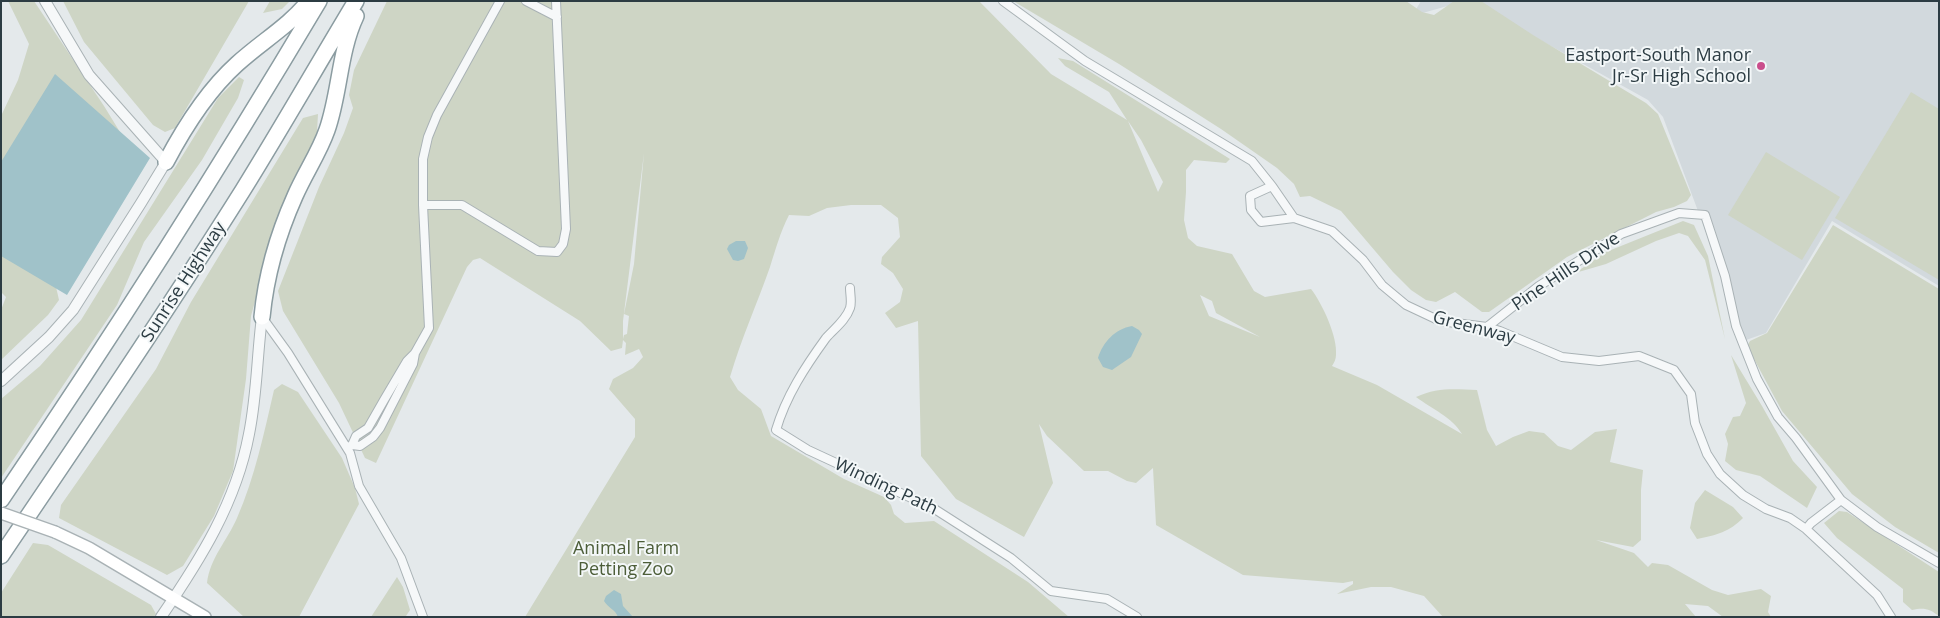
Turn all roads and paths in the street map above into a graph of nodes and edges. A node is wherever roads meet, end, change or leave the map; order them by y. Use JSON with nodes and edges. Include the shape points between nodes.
{"nodes":[{"id":1,"x":45,"y":1,"type":"edge"},
{"id":2,"x":310,"y":1,"type":"edge"},
{"id":3,"x":319,"y":1,"type":"edge"},
{"id":4,"x":356,"y":1,"type":"edge"},
{"id":5,"x":364,"y":1,"type":"edge"},
{"id":6,"x":500,"y":1,"type":"edge"},
{"id":7,"x":526,"y":1,"type":"edge"},
{"id":8,"x":556,"y":1,"type":"edge"},
{"id":9,"x":1003,"y":1,"type":"edge"},
{"id":10,"x":557,"y":17,"type":"junction"},
{"id":11,"x":166,"y":162,"type":"junction"},
{"id":12,"x":1272,"y":186,"type":"junction"},
{"id":13,"x":423,"y":205,"type":"junction"},
{"id":14,"x":1294,"y":218,"type":"junction"},
{"id":15,"x":850,"y":288,"type":"dead end"},
{"id":16,"x":262,"y":317,"type":"junction"},
{"id":17,"x":1486,"y":327,"type":"junction"},
{"id":18,"x":415,"y":353,"type":"junction"},
{"id":19,"x":1,"y":381,"type":"edge"},
{"id":20,"x":384,"y":400,"type":"junction"},
{"id":21,"x":392,"y":404,"type":"junction"},
{"id":22,"x":350,"y":446,"type":"junction"},
{"id":23,"x":1,"y":500,"type":"edge"},
{"id":24,"x":1840,"y":500,"type":"junction"},
{"id":25,"x":1,"y":513,"type":"edge"},
{"id":26,"x":1806,"y":530,"type":"junction"},
{"id":27,"x":1,"y":556,"type":"edge"},
{"id":28,"x":1939,"y":563,"type":"edge"},
{"id":29,"x":173,"y":598,"type":"junction"},
{"id":30,"x":161,"y":617,"type":"edge"},
{"id":31,"x":205,"y":617,"type":"edge"},
{"id":32,"x":424,"y":617,"type":"edge"},
{"id":33,"x":1138,"y":617,"type":"edge"},
{"id":34,"x":1891,"y":617,"type":"edge"}],
"edges":[{"from":1,"to":11,"type":"street","via":[[89,75]]},
{"from":2,"to":11,"type":"highway","via":[[217,84],[197,110]]},
{"from":3,"to":23,"type":"highway","name":"Sunrise Highway","via":[[151,275]]},
{"from":4,"to":27,"type":"highway","name":"Sunrise Highway","via":[[197,263]]},
{"from":5,"to":16,"type":"highway","via":[[348,39],[327,130],[296,195],[276,248]]},
{"from":6,"to":13,"type":"street","via":[[428,137],[423,159]]},
{"from":7,"to":10,"type":"street"},
{"from":8,"to":10,"type":"street"},
{"from":9,"to":12,"type":"street","via":[[1085,61],[1252,161]]},
{"from":10,"to":13,"type":"street","via":[[566,228],[563,244],[556,252],[538,251],[462,205]]},
{"from":11,"to":19,"type":"street","via":[[73,310]]},
{"from":12,"to":14,"type":"street"},
{"from":12,"to":14,"type":"street","name":"Greenway","via":[[1250,196],[1251,210],[1261,222]]},
{"from":13,"to":18,"type":"street","via":[[429,328]]},
{"from":14,"to":17,"type":"street","name":"Greenway","via":[[1332,231],[1406,306],[1440,321]]},
{"from":15,"to":33,"type":"street","name":"Winding Path","via":[[851,307],[802,372],[776,430],[808,450],[933,508],[1011,558],[1051,591],[1107,599]]},
{"from":16,"to":22,"type":"street"},
{"from":16,"to":29,"type":"street","via":[[252,416],[240,472],[217,527]]},
{"from":17,"to":24,"type":"street","name":"Pine Hills Drive","via":[[1539,286],[1621,234],[1679,213],[1705,215],[1725,276],[1736,326],[1758,379],[1778,417]]},
{"from":17,"to":26,"type":"street","name":"Greenway","via":[[1562,357],[1599,361],[1639,356],[1674,370],[1691,394],[1698,431],[1720,474],[1766,509],[1790,518]]},
{"from":18,"to":20,"type":"street"},
{"from":18,"to":21,"type":"street","via":[[413,364]]},
{"from":20,"to":21,"type":"street"},
{"from":20,"to":22,"type":"street","via":[[368,428],[356,436]]},
{"from":21,"to":22,"type":"street","via":[[374,437],[360,446]]},
{"from":22,"to":32,"type":"street","via":[[360,486],[401,558]]},
{"from":24,"to":26,"type":"street"},
{"from":24,"to":28,"type":"street","via":[[1877,527]]},
{"from":25,"to":29,"type":"main road","bridge":true,"via":[[55,532]]},
{"from":26,"to":34,"type":"street","name":"Greenway","via":[[1876,595]]},
{"from":29,"to":30,"type":"street"},
{"from":29,"to":31,"type":"main road"}]}
